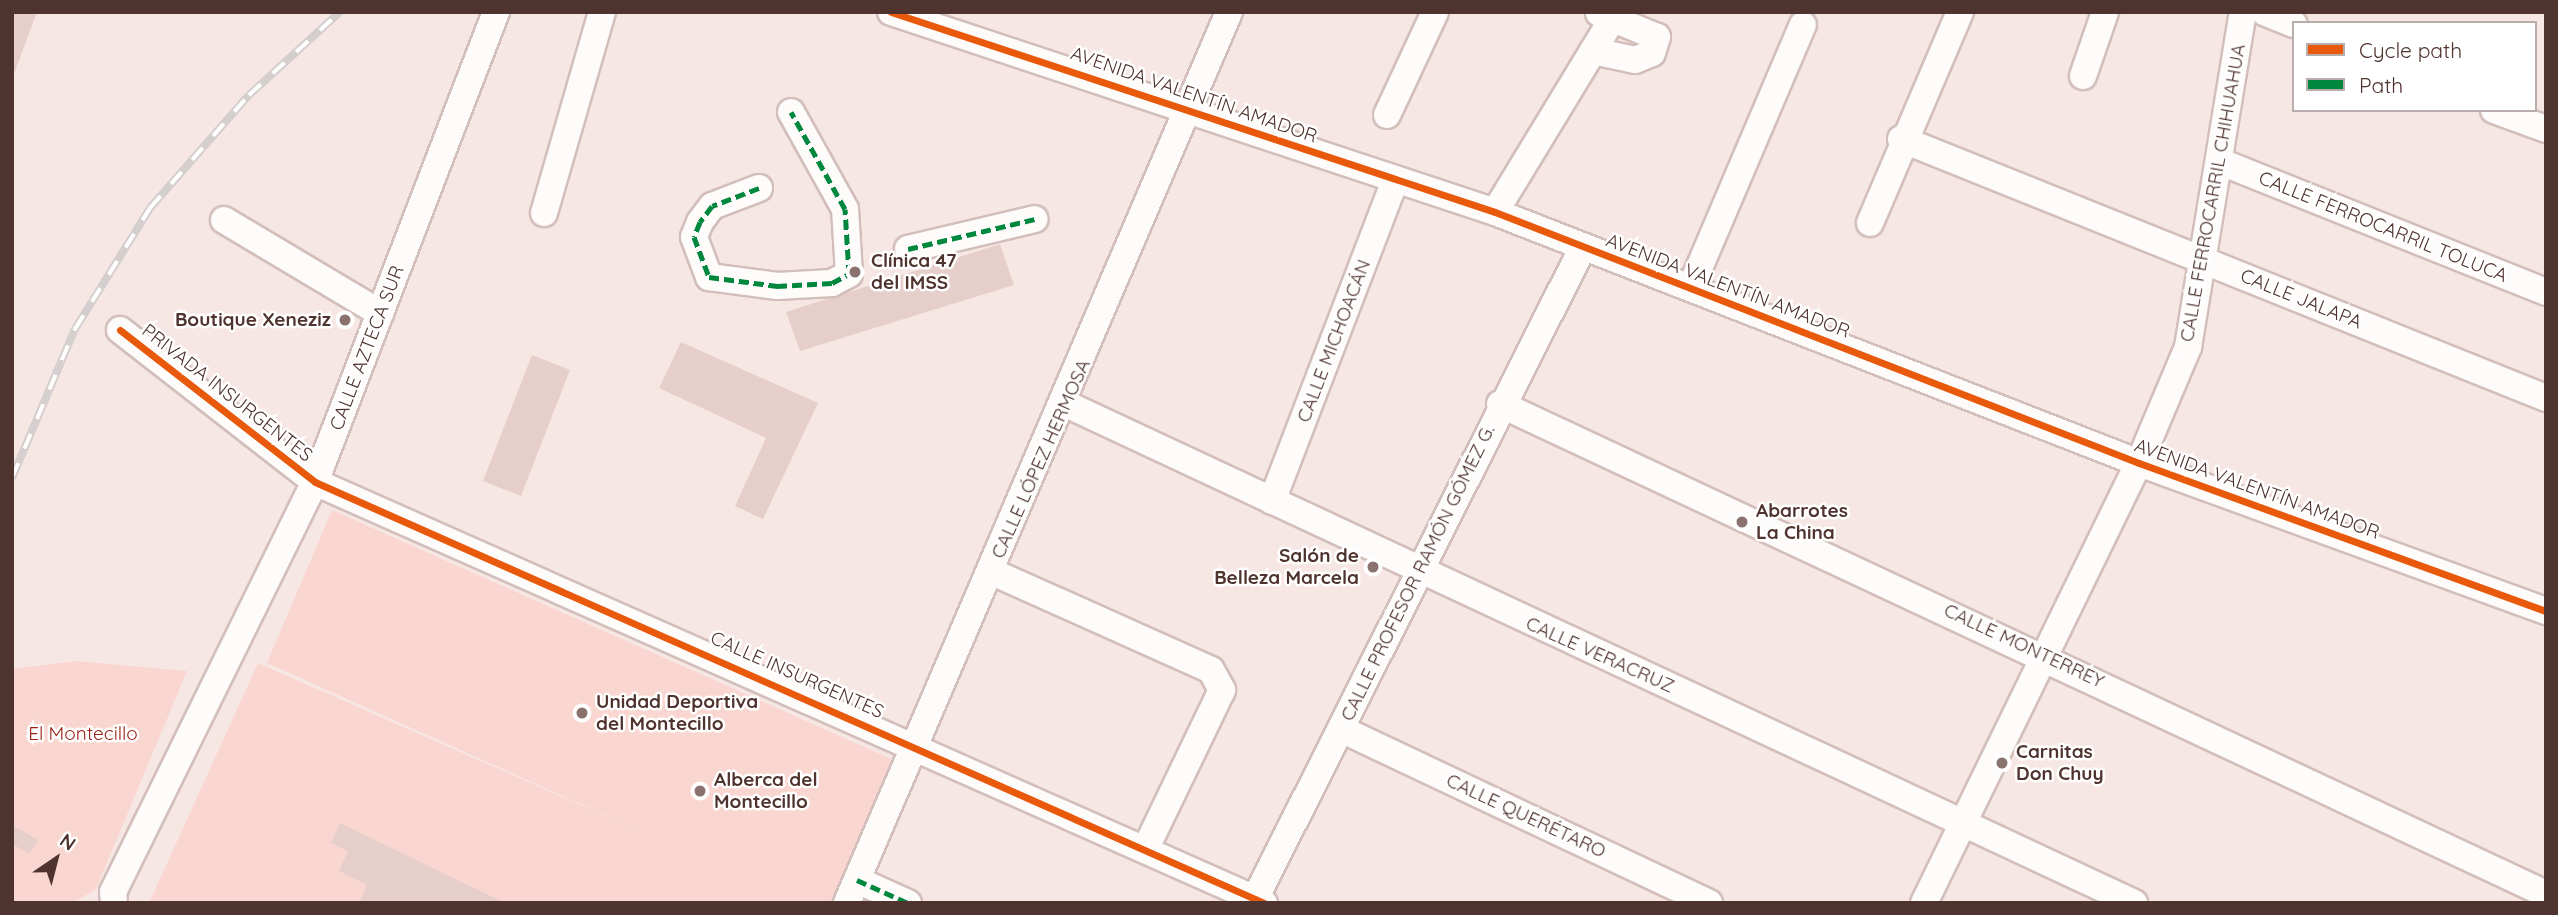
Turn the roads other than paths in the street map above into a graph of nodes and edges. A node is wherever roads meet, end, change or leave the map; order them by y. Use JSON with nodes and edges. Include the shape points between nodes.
{"nodes":[{"id":1,"x":496,"y":12,"type":"edge"},
{"id":2,"x":602,"y":12,"type":"edge"},
{"id":3,"x":891,"y":12,"type":"edge"},
{"id":4,"x":1229,"y":12,"type":"edge"},
{"id":5,"x":1435,"y":12,"type":"edge"},
{"id":6,"x":1960,"y":12,"type":"edge"},
{"id":7,"x":2105,"y":12,"type":"edge"},
{"id":8,"x":2243,"y":12,"type":"edge"},
{"id":9,"x":2264,"y":12,"type":"edge"},
{"id":10,"x":1605,"y":15,"type":"edge"},
{"id":11,"x":2292,"y":23,"type":"edge"},
{"id":12,"x":1803,"y":25,"type":"dead end"},
{"id":13,"x":1593,"y":51,"type":"junction"},
{"id":14,"x":2083,"y":76,"type":"dead end"},
{"id":15,"x":1192,"y":109,"type":"junction"},
{"id":16,"x":791,"y":112,"type":"dead end"},
{"id":17,"x":2499,"y":112,"type":"edge"},
{"id":18,"x":1387,"y":115,"type":"dead end"},
{"id":19,"x":2546,"y":130,"type":"edge"},
{"id":20,"x":1901,"y":139,"type":"junction"},
{"id":21,"x":2221,"y":162,"type":"junction"},
{"id":22,"x":1395,"y":180,"type":"junction"},
{"id":23,"x":759,"y":188,"type":"dead end"},
{"id":24,"x":1495,"y":212,"type":"junction"},
{"id":25,"x":544,"y":213,"type":"dead end"},
{"id":26,"x":1035,"y":219,"type":"dead end"},
{"id":27,"x":224,"y":220,"type":"dead end"},
{"id":28,"x":1870,"y":223,"type":"dead end"},
{"id":29,"x":1583,"y":247,"type":"junction"},
{"id":30,"x":908,"y":249,"type":"dead end"},
{"id":31,"x":2204,"y":260,"type":"junction"},
{"id":32,"x":1691,"y":287,"type":"junction"},
{"id":33,"x":2546,"y":292,"type":"edge"},
{"id":34,"x":380,"y":313,"type":"junction"},
{"id":35,"x":120,"y":330,"type":"dead end"},
{"id":36,"x":2546,"y":398,"type":"edge"},
{"id":37,"x":1066,"y":404,"type":"junction"},
{"id":38,"x":1500,"y":404,"type":"junction"},
{"id":39,"x":2139,"y":463,"type":"junction"},
{"id":40,"x":315,"y":482,"type":"junction"},
{"id":41,"x":1272,"y":501,"type":"junction"},
{"id":42,"x":990,"y":571,"type":"junction"},
{"id":43,"x":1421,"y":574,"type":"junction"},
{"id":44,"x":2546,"y":611,"type":"edge"},
{"id":45,"x":2043,"y":654,"type":"junction"},
{"id":46,"x":1343,"y":730,"type":"junction"},
{"id":47,"x":916,"y":744,"type":"junction"},
{"id":48,"x":1966,"y":822,"type":"junction"},
{"id":49,"x":1146,"y":849,"type":"junction"},
{"id":50,"x":852,"y":891,"type":"edge"},
{"id":51,"x":2546,"y":894,"type":"edge"},
{"id":52,"x":108,"y":899,"type":"edge"},
{"id":53,"x":1257,"y":901,"type":"edge"},
{"id":54,"x":908,"y":903,"type":"edge"},
{"id":55,"x":1709,"y":903,"type":"edge"},
{"id":56,"x":1924,"y":903,"type":"edge"},
{"id":57,"x":2134,"y":903,"type":"edge"}],
"edges":[{"from":1,"to":34,"type":"street","name":"CALLE AZTECA SUR"},
{"from":2,"to":25,"type":"street"},
{"from":3,"to":15,"type":"street","name":"AVENIDA VALENTÍN AMADOR"},
{"from":4,"to":15,"type":"street","name":"CALLE LÓPEZ HERMOSA"},
{"from":5,"to":18,"type":"street"},
{"from":6,"to":20,"type":"street"},
{"from":7,"to":14,"type":"street"},
{"from":8,"to":21,"type":"street","name":"CALLE FERROCARRIL CHIHUAHUA"},
{"from":9,"to":11,"type":"street"},
{"from":10,"to":13,"type":"street"},
{"from":10,"to":13,"type":"street","via":[[1657,37],[1652,53],[1635,60]]},
{"from":12,"to":32,"type":"street"},
{"from":13,"to":24,"type":"street"},
{"from":15,"to":22,"type":"street","name":"AVENIDA VALENTÍN AMADOR"},
{"from":15,"to":37,"type":"street","name":"CALLE LÓPEZ HERMOSA"},
{"from":16,"to":23,"type":"street","via":[[845,209],[849,274],[832,283],[778,286],[709,277],[694,237],[700,222],[712,206]]},
{"from":17,"to":19,"type":"street"},
{"from":20,"to":28,"type":"street"},
{"from":20,"to":31,"type":"street","name":"CALLE JALAPA"},
{"from":21,"to":31,"type":"street","name":"CALLE FERROCARRIL CHIHUAHUA"},
{"from":21,"to":33,"type":"street","name":"CALLE FERROCARRIL TOLUCA"},
{"from":22,"to":24,"type":"street","name":"AVENIDA VALENTÍN AMADOR"},
{"from":22,"to":41,"type":"street","name":"CALLE MICHOACÁN"},
{"from":24,"to":29,"type":"street","name":"AVENIDA VALENTÍN AMADOR"},
{"from":26,"to":30,"type":"street"},
{"from":27,"to":34,"type":"street"},
{"from":29,"to":32,"type":"street","name":"AVENIDA VALENTÍN AMADOR"},
{"from":29,"to":38,"type":"street","name":"CALLE PROFESOR RAMÓN GÓMEZ G."},
{"from":31,"to":36,"type":"street","name":"CALLE JALAPA"},
{"from":31,"to":39,"type":"street","name":"CALLE FERROCARRIL CHIHUAHUA","via":[[2188,348]]},
{"from":32,"to":39,"type":"street","name":"AVENIDA VALENTÍN AMADOR"},
{"from":34,"to":40,"type":"street","name":"CALLE AZTECA SUR"},
{"from":35,"to":40,"type":"street","name":"PRIVADA INSURGENTES"},
{"from":37,"to":41,"type":"street","name":"CALLE VERACRUZ"},
{"from":37,"to":42,"type":"street","name":"CALLE LÓPEZ HERMOSA"},
{"from":38,"to":43,"type":"street","name":"CALLE PROFESOR RAMÓN GÓMEZ G."},
{"from":38,"to":45,"type":"street","name":"CALLE MONTERREY"},
{"from":39,"to":44,"type":"street","name":"AVENIDA VALENTÍN AMADOR"},
{"from":39,"to":45,"type":"street","name":"CALLE FERROCARRIL CHIHUAHUA"},
{"from":40,"to":47,"type":"street","name":"CALLE INSURGENTES"},
{"from":40,"to":52,"type":"street","name":"CALLE AZTECA SUR"},
{"from":41,"to":43,"type":"street","name":"CALLE VERACRUZ"},
{"from":42,"to":47,"type":"street","name":"CALLE LÓPEZ HERMOSA"},
{"from":42,"to":49,"type":"street","via":[[1211,670],[1222,690]]},
{"from":43,"to":46,"type":"street","name":"CALLE PROFESOR RAMÓN GÓMEZ G."},
{"from":43,"to":48,"type":"street","name":"CALLE VERACRUZ"},
{"from":45,"to":48,"type":"street","name":"CALLE FERROCARRIL CHIHUAHUA"},
{"from":45,"to":51,"type":"street","name":"CALLE MONTERREY"},
{"from":46,"to":53,"type":"street","name":"CALLE PROFESOR RAMÓN GÓMEZ G."},
{"from":46,"to":55,"type":"street","name":"CALLE QUERÉTARO"},
{"from":47,"to":49,"type":"street","name":"CALLE INSURGENTES"},
{"from":47,"to":50,"type":"street","name":"CALLE LÓPEZ HERMOSA"},
{"from":48,"to":56,"type":"street","name":"CALLE FERROCARRIL CHIHUAHUA"},
{"from":48,"to":57,"type":"street","name":"CALLE VERACRUZ"},
{"from":49,"to":53,"type":"street","name":"CALLE INSURGENTES"},
{"from":50,"to":54,"type":"street"}]}
